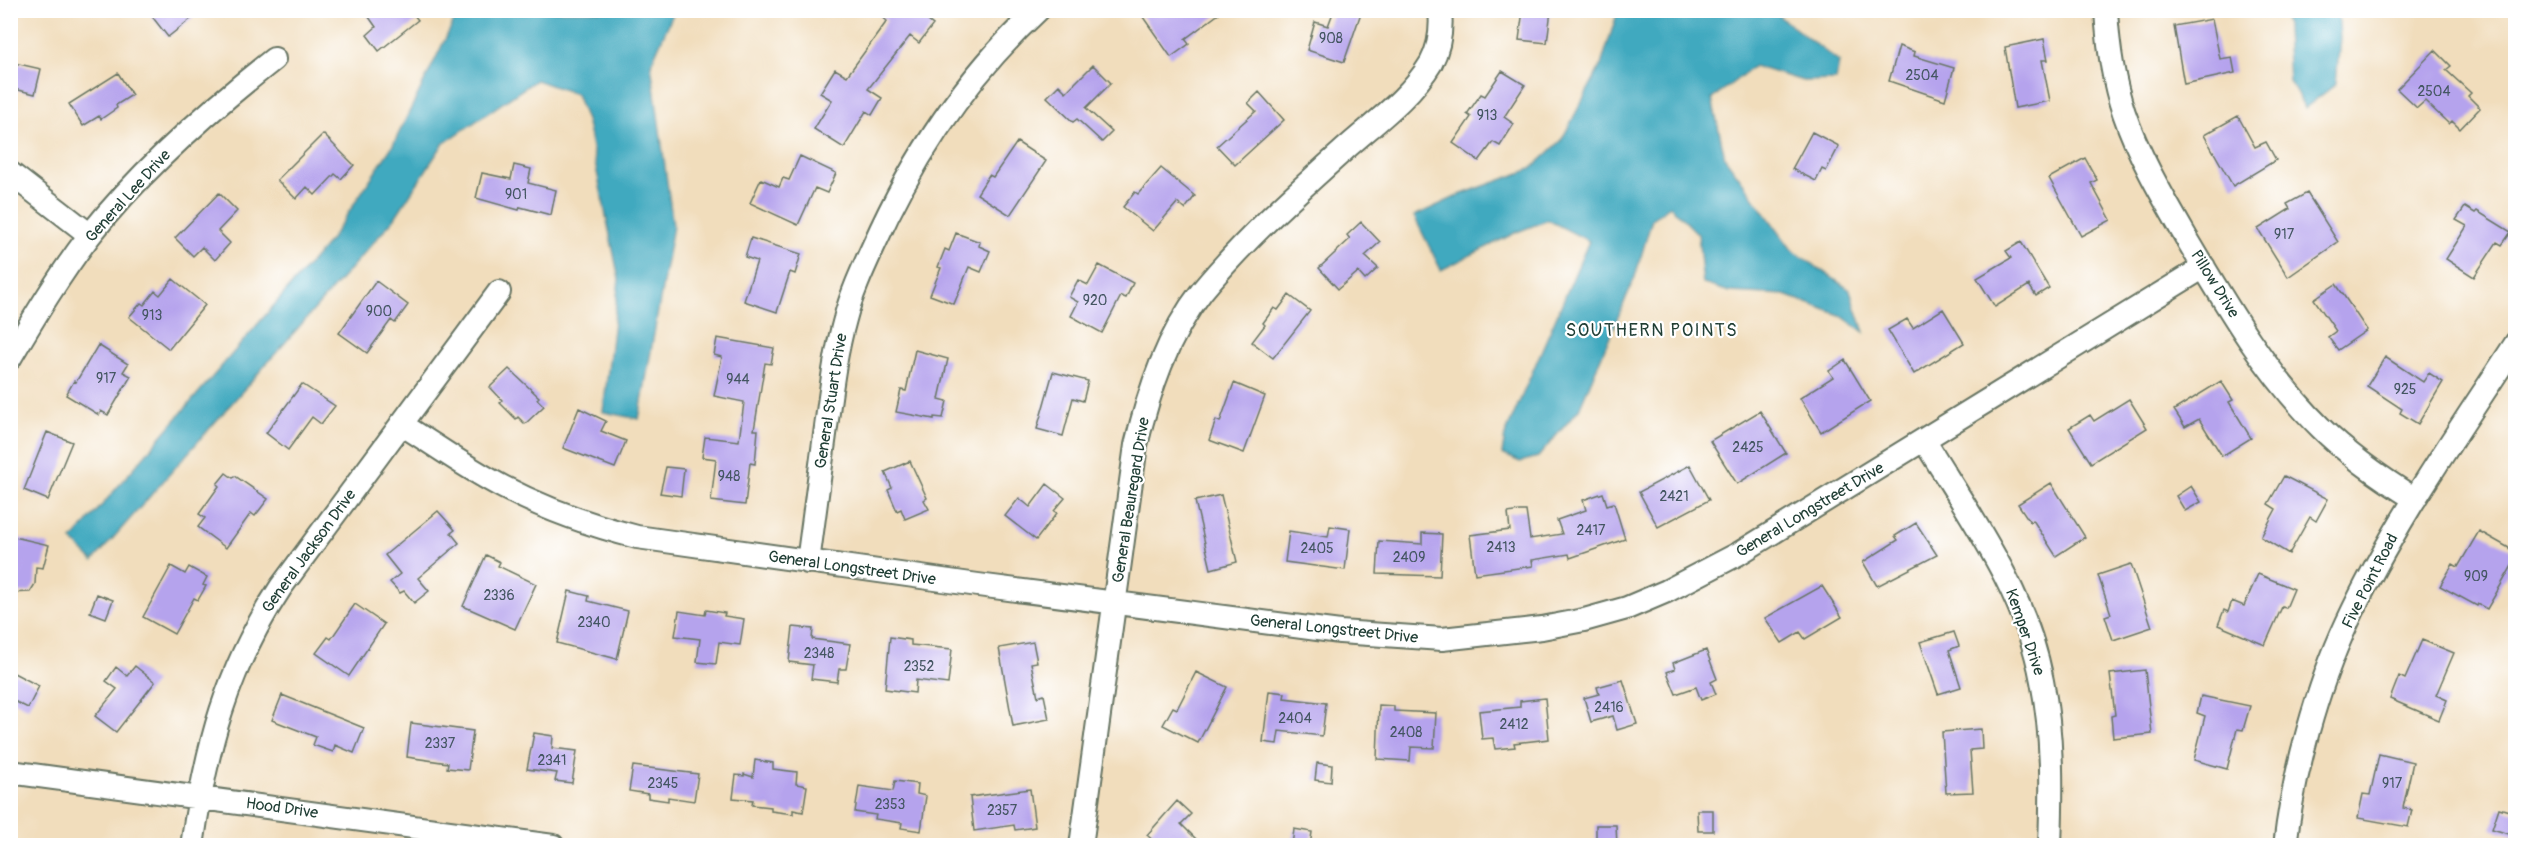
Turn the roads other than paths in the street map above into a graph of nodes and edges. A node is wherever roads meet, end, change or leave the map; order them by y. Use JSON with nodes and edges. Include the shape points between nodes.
{"nodes":[{"id":1,"x":1038,"y":10,"type":"edge"},
{"id":2,"x":1440,"y":10,"type":"edge"},
{"id":3,"x":2106,"y":10,"type":"edge"},
{"id":4,"x":274,"y":59,"type":"dead end"},
{"id":5,"x":10,"y":173,"type":"edge"},
{"id":6,"x":90,"y":235,"type":"junction"},
{"id":7,"x":2204,"y":267,"type":"junction"},
{"id":8,"x":499,"y":292,"type":"dead end"},
{"id":9,"x":2516,"y":343,"type":"edge"},
{"id":10,"x":10,"y":358,"type":"edge"},
{"id":11,"x":401,"y":424,"type":"junction"},
{"id":12,"x":1924,"y":440,"type":"junction"},
{"id":13,"x":2415,"y":499,"type":"junction"},
{"id":14,"x":808,"y":562,"type":"junction"},
{"id":15,"x":1115,"y":601,"type":"junction"},
{"id":16,"x":10,"y":772,"type":"edge"},
{"id":17,"x":199,"y":797,"type":"junction"},
{"id":18,"x":192,"y":846,"type":"edge"},
{"id":19,"x":553,"y":846,"type":"edge"},
{"id":20,"x":1081,"y":846,"type":"edge"},
{"id":21,"x":2050,"y":846,"type":"edge"},
{"id":22,"x":2285,"y":846,"type":"edge"}],
"edges":[{"from":1,"to":14,"type":"street","name":"General Stuart Drive","via":[[994,56],[923,151],[886,217],[861,274],[836,357]]},
{"from":2,"to":15,"type":"street","name":"General Beauregard Drive","via":[[1438,48],[1419,78],[1393,107],[1282,207],[1219,272],[1182,322],[1146,403],[1136,445]]},
{"from":3,"to":7,"type":"street","name":"Pillow Drive","via":[[2124,115],[2169,208]]},
{"from":4,"to":6,"type":"street","name":"General Lee Drive","via":[[184,135]]},
{"from":5,"to":6,"type":"street"},
{"from":6,"to":10,"type":"street","name":"General Lee Drive"},
{"from":7,"to":12,"type":"street","name":"General Longstreet Drive"},
{"from":7,"to":13,"type":"street","name":"Pillow Drive","via":[[2257,351],[2319,426],[2378,476]]},
{"from":8,"to":11,"type":"street","name":"General Jackson Drive"},
{"from":9,"to":13,"type":"street","name":"Five Point Road"},
{"from":11,"to":14,"type":"street","name":"General Longstreet Drive","via":[[503,487],[597,526],[637,537]]},
{"from":11,"to":17,"type":"street","name":"General Jackson Drive","via":[[261,617],[226,693]]},
{"from":12,"to":15,"type":"street","name":"General Longstreet Drive","via":[[1738,554],[1667,591],[1584,620],[1442,639],[1340,632]]},
{"from":12,"to":21,"type":"street","name":"Kemper Drive","via":[[1999,563],[2029,634],[2042,680],[2049,733]]},
{"from":13,"to":22,"type":"street","name":"Five Point Road","via":[[2347,623],[2330,665],[2297,781]]},
{"from":14,"to":15,"type":"street","name":"General Longstreet Drive"},
{"from":15,"to":20,"type":"street","name":"General Beauregard Drive"},
{"from":16,"to":17,"type":"street","name":"Hood Drive"},
{"from":17,"to":18,"type":"street","name":"General Jackson Drive"},
{"from":17,"to":19,"type":"street","name":"Hood Drive"}]}
